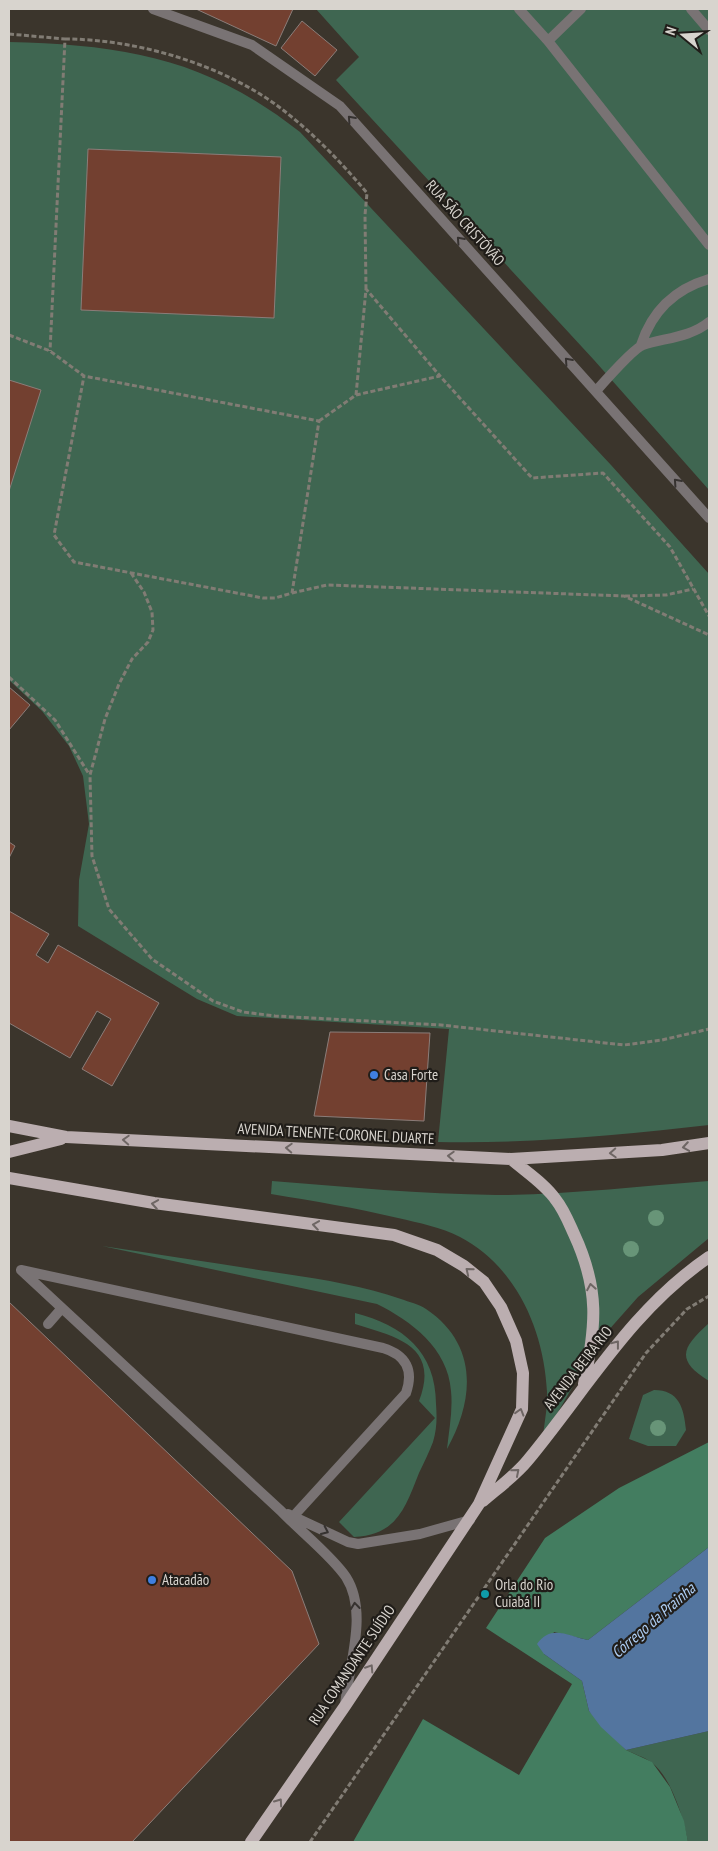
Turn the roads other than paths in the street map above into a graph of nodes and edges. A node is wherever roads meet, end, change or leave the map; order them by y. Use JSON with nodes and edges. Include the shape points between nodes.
{"nodes":[{"id":1,"x":153,"y":9,"type":"edge"},
{"id":2,"x":519,"y":9,"type":"edge"},
{"id":3,"x":581,"y":9,"type":"edge"},
{"id":4,"x":692,"y":9,"type":"edge"},
{"id":5,"x":709,"y":30,"type":"edge"},
{"id":6,"x":548,"y":41,"type":"junction"},
{"id":7,"x":709,"y":245,"type":"edge"},
{"id":8,"x":709,"y":279,"type":"edge"},
{"id":9,"x":709,"y":322,"type":"edge"},
{"id":10,"x":641,"y":345,"type":"junction"},
{"id":11,"x":596,"y":391,"type":"junction"},
{"id":12,"x":709,"y":518,"type":"edge"},
{"id":13,"x":9,"y":1126,"type":"edge"},
{"id":14,"x":66,"y":1137,"type":"junction"},
{"id":15,"x":709,"y":1143,"type":"edge"},
{"id":16,"x":9,"y":1152,"type":"edge"},
{"id":17,"x":510,"y":1159,"type":"junction"},
{"id":18,"x":9,"y":1178,"type":"edge"},
{"id":19,"x":709,"y":1258,"type":"edge"},
{"id":20,"x":62,"y":1308,"type":"junction"},
{"id":21,"x":48,"y":1324,"type":"dead end"},
{"id":22,"x":583,"y":1387,"type":"junction"},
{"id":23,"x":479,"y":1504,"type":"junction"},
{"id":24,"x":291,"y":1518,"type":"junction"},
{"id":25,"x":470,"y":1520,"type":"junction"},
{"id":26,"x":345,"y":1706,"type":"junction"},
{"id":27,"x":251,"y":1842,"type":"edge"}],
"edges":[{"from":11,"to":1,"type":"street","name":"RUA SÃO CRISTÓVÃO","one_way":true,"via":[[340,106],[252,45]]},
{"from":2,"to":6,"type":"street"},
{"from":3,"to":6,"type":"street"},
{"from":4,"to":5,"type":"street"},
{"from":6,"to":7,"type":"street"},
{"from":8,"to":10,"type":"street","via":[[678,293],[664,304],[654,315]]},
{"from":9,"to":10,"type":"street","via":[[668,340]]},
{"from":10,"to":11,"type":"street"},
{"from":12,"to":11,"type":"street","name":"RUA SÃO CRISTÓVÃO","one_way":true},
{"from":13,"to":14,"type":"main road","name":"AVENIDA TENENTE-CORONEL DUARTE"},
{"from":14,"to":16,"type":"main road"},
{"from":17,"to":14,"type":"main road","name":"AVENIDA TENENTE-CORONEL DUARTE","one_way":true},
{"from":15,"to":17,"type":"main road","name":"AVENIDA TENENTE-CORONEL DUARTE","one_way":true,"via":[[662,1150]]},
{"from":22,"to":17,"type":"main road","one_way":true,"via":[[594,1317],[593,1288],[586,1263],[556,1199]]},
{"from":23,"to":18,"type":"main road","one_way":true,"via":[[522,1409],[523,1374],[516,1341],[501,1307],[484,1282],[464,1266],[437,1250],[394,1235],[154,1204]]},
{"from":22,"to":19,"type":"main road","name":"AVENIDA BEIRA RIO","one_way":true,"via":[[628,1330],[682,1275]]},
{"from":20,"to":21,"type":"street"},
{"from":20,"to":24,"type":"street"},
{"from":20,"to":24,"type":"street","via":[[21,1270],[383,1348],[402,1357],[410,1374],[406,1394]]},
{"from":23,"to":22,"type":"main road","name":"AVENIDA BEIRA RIO","one_way":true,"via":[[527,1462]]},
{"from":23,"to":25,"type":"main road","name":"RUA COMANDANTE SUÍDIO"},
{"from":24,"to":25,"type":"street","one_way":true,"via":[[358,1544],[420,1534]]},
{"from":26,"to":24,"type":"street","one_way":true,"via":[[356,1622],[352,1589],[345,1575]]},
{"from":26,"to":25,"type":"main road","name":"RUA COMANDANTE SUÍDIO","one_way":true},
{"from":27,"to":26,"type":"main road","name":"RUA COMANDANTE SUÍDIO","one_way":true}]}
